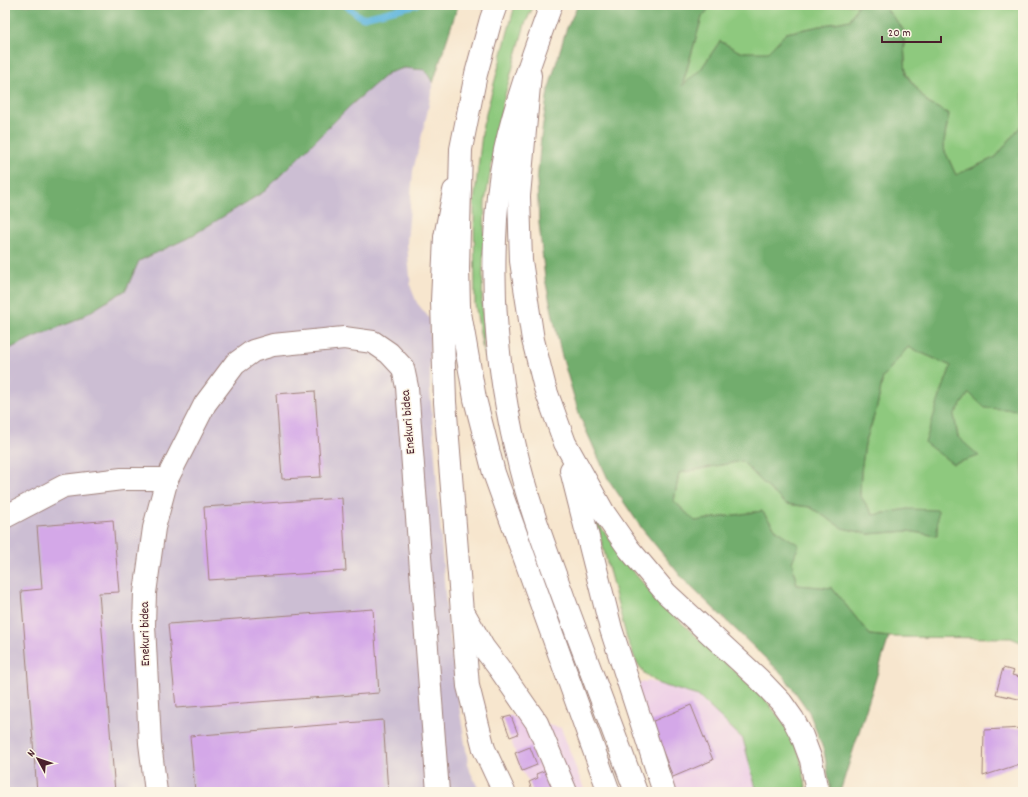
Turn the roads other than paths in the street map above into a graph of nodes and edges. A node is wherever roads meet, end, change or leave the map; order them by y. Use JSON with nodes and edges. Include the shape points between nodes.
{"nodes":[{"id":1,"x":496,"y":5,"type":"edge"},
{"id":2,"x":551,"y":5,"type":"edge"},
{"id":3,"x":531,"y":60,"type":"junction"},
{"id":4,"x":461,"y":149,"type":"junction"},
{"id":5,"x":565,"y":443,"type":"junction"},
{"id":6,"x":167,"y":479,"type":"junction"},
{"id":7,"x":5,"y":517,"type":"edge"},
{"id":8,"x":461,"y":606,"type":"junction"},
{"id":9,"x":156,"y":792,"type":"edge"},
{"id":10,"x":438,"y":792,"type":"edge"},
{"id":11,"x":504,"y":792,"type":"edge"},
{"id":12,"x":566,"y":792,"type":"edge"},
{"id":13,"x":609,"y":792,"type":"edge"},
{"id":14,"x":636,"y":792,"type":"edge"},
{"id":15,"x":664,"y":792,"type":"edge"},
{"id":16,"x":817,"y":792,"type":"edge"}],
"edges":[{"from":1,"to":4,"type":"street","via":[[476,74]]},
{"from":2,"to":3,"type":"street"},
{"from":3,"to":5,"type":"street","via":[[519,196],[521,261],[533,340],[545,388]]},
{"from":3,"to":14,"type":"street","via":[[505,150],[499,186],[494,297],[499,361],[517,457],[532,507]]},
{"from":4,"to":8,"type":"street","via":[[445,237],[442,301],[445,402]]},
{"from":4,"to":13,"type":"street","via":[[459,307],[475,399],[494,473]]},
{"from":5,"to":15,"type":"street","via":[[611,629]]},
{"from":5,"to":16,"type":"street","via":[[604,514],[633,554],[666,593],[781,702],[793,719],[812,760]]},
{"from":6,"to":7,"type":"street","via":[[122,479],[64,486]]},
{"from":6,"to":9,"type":"street","name":"Enekuri bidea","via":[[154,528],[144,617],[150,743]]},
{"from":6,"to":10,"type":"street","name":"Enekuri bidea","via":[[205,404],[235,364],[253,351],[273,345],[344,338],[373,342],[389,353],[403,368],[407,387]]},
{"from":8,"to":11,"type":"street","via":[[468,686],[484,749]]},
{"from":8,"to":12,"type":"street","via":[[483,647],[537,723]]}]}
